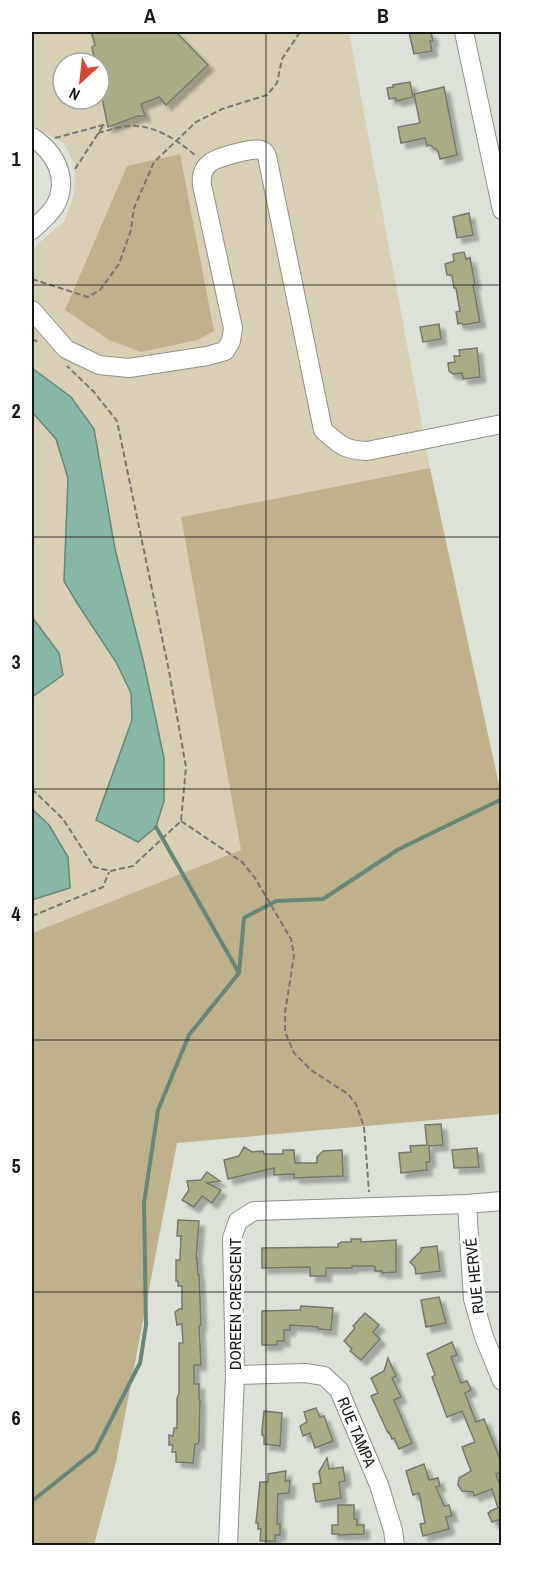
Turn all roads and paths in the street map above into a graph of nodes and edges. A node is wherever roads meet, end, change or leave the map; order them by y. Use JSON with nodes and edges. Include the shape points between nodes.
{"nodes":[{"id":1,"x":300,"y":32,"type":"edge"},
{"id":2,"x":464,"y":32,"type":"edge"},
{"id":3,"x":107,"y":124,"type":"dead end"},
{"id":4,"x":103,"y":126,"type":"junction"},
{"id":5,"x":98,"y":133,"type":"junction"},
{"id":6,"x":35,"y":140,"type":"edge"},
{"id":7,"x":176,"y":140,"type":"junction"},
{"id":8,"x":207,"y":166,"type":"junction"},
{"id":9,"x":73,"y":172,"type":"dead end"},
{"id":10,"x":501,"y":210,"type":"edge"},
{"id":11,"x":32,"y":230,"type":"edge"},
{"id":12,"x":32,"y":279,"type":"edge"},
{"id":13,"x":32,"y":310,"type":"edge"},
{"id":14,"x":32,"y":339,"type":"edge"},
{"id":15,"x":42,"y":344,"type":"dead end"},
{"id":16,"x":60,"y":360,"type":"dead end"},
{"id":17,"x":501,"y":424,"type":"edge"},
{"id":18,"x":32,"y":789,"type":"edge"},
{"id":19,"x":181,"y":821,"type":"junction"},
{"id":20,"x":110,"y":871,"type":"junction"},
{"id":21,"x":32,"y":916,"type":"edge"},
{"id":22,"x":501,"y":1201,"type":"edge"},
{"id":23,"x":467,"y":1204,"type":"junction"},
{"id":24,"x":367,"y":1207,"type":"junction"},
{"id":25,"x":235,"y":1376,"type":"junction"},
{"id":26,"x":501,"y":1381,"type":"edge"},
{"id":27,"x":228,"y":1545,"type":"edge"},
{"id":28,"x":395,"y":1545,"type":"edge"}],
"edges":[{"from":1,"to":7,"type":"path","via":[[282,59],[277,83],[267,95],[222,109],[196,122]]},
{"from":2,"to":10,"type":"street"},
{"from":3,"to":4,"type":"path"},
{"from":4,"to":5,"type":"path"},
{"from":4,"to":6,"type":"path"},
{"from":5,"to":7,"type":"path","via":[[138,126]]},
{"from":5,"to":9,"type":"path"},
{"from":6,"to":11,"type":"street","via":[[52,155],[61,182],[54,208]]},
{"from":7,"to":8,"type":"path"},
{"from":7,"to":12,"type":"path","via":[[154,162],[134,208],[119,264],[100,290],[88,297]]},
{"from":8,"to":13,"type":"street","via":[[202,184],[233,328],[225,351],[129,368],[99,365],[66,348]]},
{"from":8,"to":17,"type":"street","via":[[214,160],[252,150],[266,153],[323,430],[339,444],[367,451]]},
{"from":14,"to":15,"type":"path"},
{"from":16,"to":19,"type":"path","via":[[117,421],[186,767]]},
{"from":18,"to":20,"type":"path","via":[[63,819],[94,867]]},
{"from":19,"to":20,"type":"path","via":[[134,866]]},
{"from":19,"to":24,"type":"path","via":[[242,862],[291,939],[294,956],[285,1032],[294,1053],[356,1104],[364,1127]]},
{"from":20,"to":21,"type":"path","via":[[103,887]]},
{"from":22,"to":23,"type":"street","name":"DOREEN CRESCENT"},
{"from":23,"to":24,"type":"street","name":"DOREEN CRESCENT"},
{"from":23,"to":26,"type":"street","name":"RUE HERVÉ","via":[[473,1299]]},
{"from":24,"to":25,"type":"street","name":"DOREEN CRESCENT","via":[[254,1211],[238,1221],[232,1238]]},
{"from":25,"to":27,"type":"street","name":"DOREEN CRESCENT"},
{"from":25,"to":28,"type":"street","name":"RUE TAMPA","via":[[306,1373],[324,1376],[339,1390],[379,1485]]}]}
